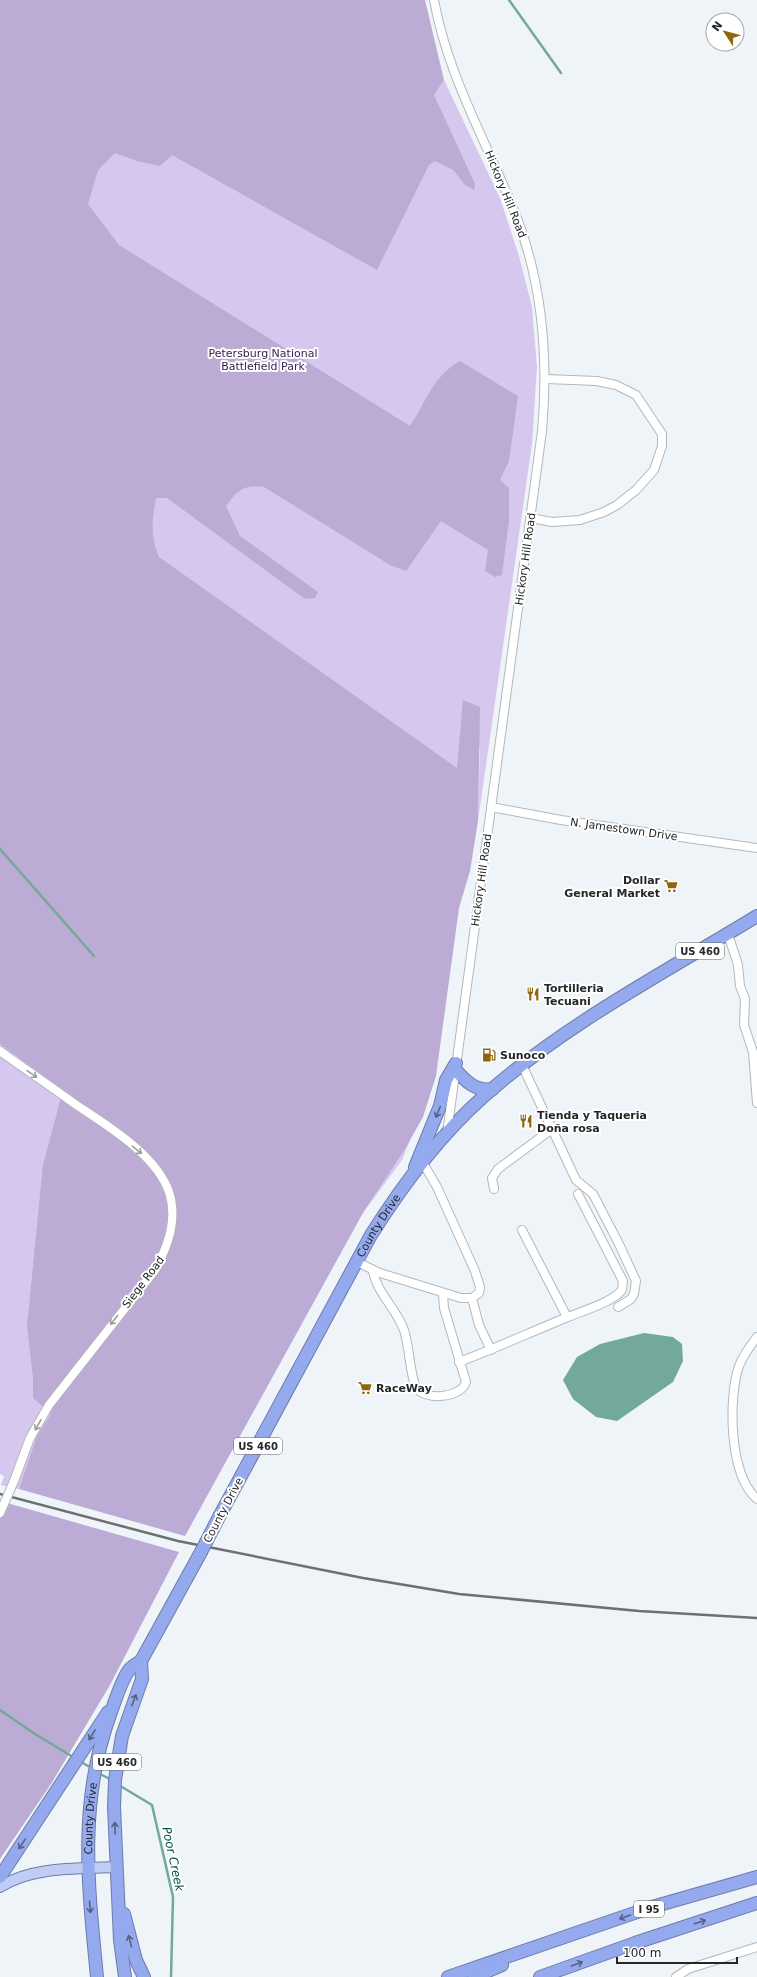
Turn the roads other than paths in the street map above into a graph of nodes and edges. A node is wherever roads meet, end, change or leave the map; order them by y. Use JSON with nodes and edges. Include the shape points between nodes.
{"nodes":[{"id":1,"x":434,"y":0,"type":"edge"},
{"id":2,"x":546,"y":379,"type":"junction"},
{"id":3,"x":531,"y":518,"type":"junction"},
{"id":4,"x":491,"y":807,"type":"junction"},
{"id":5,"x":757,"y":848,"type":"edge"},
{"id":6,"x":757,"y":916,"type":"edge"},
{"id":7,"x":728,"y":934,"type":"junction"},
{"id":8,"x":0,"y":1051,"type":"edge"},
{"id":9,"x":522,"y":1065,"type":"junction"},
{"id":10,"x":456,"y":1066,"type":"junction"},
{"id":11,"x":493,"y":1089,"type":"junction"},
{"id":12,"x":757,"y":1103,"type":"edge"},
{"id":13,"x":552,"y":1129,"type":"junction"},
{"id":14,"x":447,"y":1134,"type":"junction"},
{"id":15,"x":423,"y":1163,"type":"junction"},
{"id":16,"x":408,"y":1182,"type":"junction"},
{"id":17,"x":494,"y":1189,"type":"dead end"},
{"id":18,"x":578,"y":1194,"type":"dead end"},
{"id":19,"x":522,"y":1230,"type":"dead end"},
{"id":20,"x":357,"y":1262,"type":"junction"},
{"id":21,"x":373,"y":1270,"type":"junction"},
{"id":22,"x":443,"y":1294,"type":"junction"},
{"id":23,"x":472,"y":1298,"type":"junction"},
{"id":24,"x":618,"y":1307,"type":"dead end"},
{"id":25,"x":567,"y":1317,"type":"junction"},
{"id":26,"x":757,"y":1338,"type":"edge"},
{"id":27,"x":491,"y":1350,"type":"junction"},
{"id":28,"x":459,"y":1362,"type":"junction"},
{"id":29,"x":757,"y":1499,"type":"edge"},
{"id":30,"x":0,"y":1513,"type":"edge"},
{"id":31,"x":141,"y":1661,"type":"junction"},
{"id":32,"x":114,"y":1703,"type":"junction"},
{"id":33,"x":116,"y":1867,"type":"junction"},
{"id":34,"x":88,"y":1868,"type":"junction"},
{"id":35,"x":0,"y":1876,"type":"edge"},
{"id":36,"x":757,"y":1876,"type":"edge"},
{"id":37,"x":117,"y":1884,"type":"junction"},
{"id":38,"x":0,"y":1887,"type":"edge"},
{"id":39,"x":757,"y":1903,"type":"edge"},
{"id":40,"x":569,"y":1937,"type":"junction"},
{"id":41,"x":757,"y":1947,"type":"edge"},
{"id":42,"x":97,"y":1977,"type":"edge"},
{"id":43,"x":125,"y":1977,"type":"edge"},
{"id":44,"x":144,"y":1977,"type":"edge"},
{"id":45,"x":448,"y":1977,"type":"edge"},
{"id":46,"x":474,"y":1977,"type":"edge"},
{"id":47,"x":540,"y":1977,"type":"edge"},
{"id":48,"x":676,"y":1977,"type":"edge"}],
"edges":[{"from":1,"to":2,"type":"street","name":"Hickory Hill Road","via":[[453,70],[512,204],[527,248],[542,317]]},
{"from":2,"to":3,"type":"street","name":"Hickory Hill Road"},
{"from":2,"to":3,"type":"street","via":[[616,384],[636,395],[662,434],[662,446],[654,470],[636,490],[604,512],[580,520],[552,522]]},
{"from":3,"to":4,"type":"street","name":"Hickory Hill Road"},
{"from":4,"to":5,"type":"street","name":"N. Jamestown Drive","via":[[554,819]]},
{"from":4,"to":10,"type":"street","name":"Hickory Hill Road"},
{"from":6,"to":7,"type":"highway","name":"County Drive","number":"US 460"},
{"from":7,"to":9,"type":"highway","name":"County Drive","number":"US 460","via":[[584,1020]]},
{"from":7,"to":12,"type":"street","via":[[745,999],[744,1026],[753,1052]]},
{"from":8,"to":30,"type":"street","name":"Siege Road","one_way":true,"bridge":true,"via":[[115,1132],[144,1156],[164,1181],[173,1211],[166,1249],[155,1270],[49,1405],[30,1438]]},
{"from":9,"to":11,"type":"highway","name":"County Drive","number":"US 460"},
{"from":9,"to":13,"type":"street"},
{"from":10,"to":11,"type":"highway","via":[[473,1087]]},
{"from":10,"to":14,"type":"street","name":"Hickory Hill Road"},
{"from":10,"to":16,"type":"highway","one_way":true,"via":[[446,1080],[440,1106]]},
{"from":11,"to":14,"type":"highway","name":"County Drive","number":"US 460"},
{"from":13,"to":17,"type":"street","via":[[498,1168],[492,1178]]},
{"from":13,"to":24,"type":"street","via":[[576,1180],[593,1194],[636,1281],[631,1299]]},
{"from":14,"to":15,"type":"highway","name":"County Drive","number":"US 460"},
{"from":15,"to":16,"type":"highway","name":"County Drive","number":"US 460"},
{"from":15,"to":23,"type":"street","via":[[437,1187],[475,1271],[480,1287]]},
{"from":16,"to":20,"type":"highway","name":"County Drive","number":"US 460","via":[[378,1225]]},
{"from":18,"to":25,"type":"street","via":[[609,1252],[623,1286],[617,1295]]},
{"from":19,"to":25,"type":"street"},
{"from":20,"to":21,"type":"street"},
{"from":20,"to":31,"type":"highway","name":"County Drive","number":"US 460","bridge":true},
{"from":21,"to":22,"type":"street"},
{"from":21,"to":28,"type":"street","via":[[377,1284],[398,1314],[415,1385],[419,1392],[436,1397],[462,1388],[466,1382]]},
{"from":22,"to":23,"type":"street"},
{"from":22,"to":28,"type":"street","via":[[444,1308]]},
{"from":23,"to":27,"type":"street","via":[[479,1325]]},
{"from":25,"to":27,"type":"street"},
{"from":26,"to":29,"type":"street","via":[[740,1366],[736,1379],[734,1440],[738,1466],[745,1485]]},
{"from":27,"to":28,"type":"street"},
{"from":31,"to":32,"type":"highway","name":"County Drive","number":"US 460","via":[[129,1669]]},
{"from":33,"to":31,"type":"highway","name":"County Drive","number":"US 460","one_way":true,"via":[[115,1780],[122,1736],[142,1679]]},
{"from":32,"to":34,"type":"highway","name":"County Drive","number":"US 460","via":[[93,1777],[87,1834]]},
{"from":32,"to":35,"type":"highway","one_way":true,"via":[[38,1822]]},
{"from":33,"to":34,"type":"main road"},
{"from":33,"to":37,"type":"highway","number":"US 460"},
{"from":34,"to":38,"type":"main road","via":[[28,1874]]},
{"from":34,"to":42,"type":"highway","number":"US 460","one_way":true},
{"from":36,"to":40,"type":"highway","number":"I 95","one_way":true},
{"from":37,"to":43,"type":"highway","number":"US 460"},
{"from":44,"to":37,"type":"highway","one_way":true,"via":[[136,1960]]},
{"from":47,"to":39,"type":"highway","number":"I 95","one_way":true},
{"from":40,"to":45,"type":"highway"},
{"from":40,"to":46,"type":"highway","number":"I 95"},
{"from":41,"to":48,"type":"street","via":[[688,1969]]}]}
